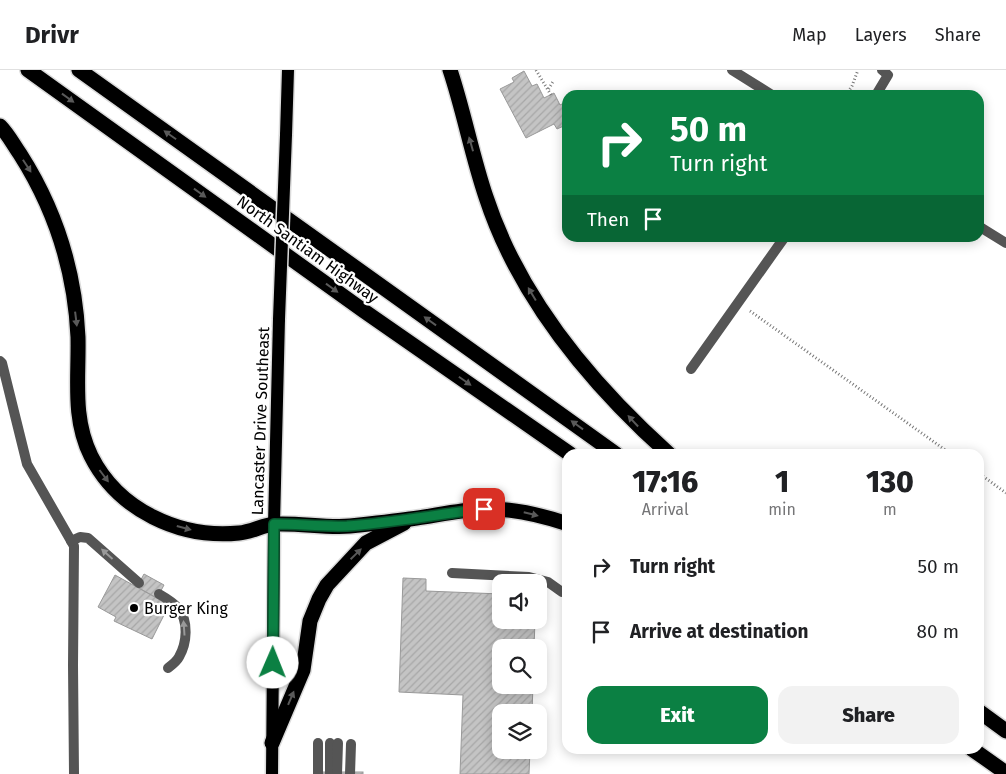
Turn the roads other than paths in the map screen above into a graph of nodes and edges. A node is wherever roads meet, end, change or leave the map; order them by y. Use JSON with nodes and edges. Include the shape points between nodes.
{"nodes":[{"id":1,"x":28,"y":70,"type":"edge"},
{"id":2,"x":78,"y":70,"type":"edge"},
{"id":3,"x":288,"y":70,"type":"edge"},
{"id":4,"x":450,"y":70,"type":"edge"},
{"id":5,"x":732,"y":70,"type":"edge"},
{"id":6,"x":882,"y":70,"type":"edge"},
{"id":7,"x":764,"y":90,"type":"edge"},
{"id":8,"x":879,"y":90,"type":"edge"},
{"id":9,"x":0,"y":126,"type":"edge"},
{"id":10,"x":984,"y":229,"type":"edge"},
{"id":11,"x":781,"y":242,"type":"edge"},
{"id":12,"x":1006,"y":243,"type":"edge"},
{"id":13,"x":0,"y":361,"type":"edge"},
{"id":14,"x":691,"y":369,"type":"dead end"},
{"id":15,"x":563,"y":449,"type":"edge"},
{"id":16,"x":609,"y":449,"type":"edge"},
{"id":17,"x":664,"y":449,"type":"edge"},
{"id":18,"x":411,"y":519,"type":"junction"},
{"id":19,"x":562,"y":522,"type":"edge"},
{"id":20,"x":274,"y":524,"type":"junction"},
{"id":21,"x":71,"y":541,"type":"junction"},
{"id":22,"x":452,"y":573,"type":"dead end"},
{"id":23,"x":139,"y":583,"type":"dead end"},
{"id":24,"x":562,"y":592,"type":"dead end"},
{"id":25,"x":159,"y":594,"type":"dead end"},
{"id":26,"x":168,"y":668,"type":"dead end"},
{"id":27,"x":984,"y":715,"type":"edge"},
{"id":28,"x":1006,"y":731,"type":"edge"},
{"id":29,"x":272,"y":743,"type":"junction"},
{"id":30,"x":318,"y":743,"type":"dead end"},
{"id":31,"x":351,"y":744,"type":"dead end"},
{"id":32,"x":979,"y":754,"type":"edge"},
{"id":33,"x":1006,"y":773,"type":"edge"},
{"id":34,"x":74,"y":774,"type":"edge"},
{"id":35,"x":272,"y":774,"type":"edge"},
{"id":36,"x":318,"y":774,"type":"edge"},
{"id":37,"x":330,"y":774,"type":"edge"},
{"id":38,"x":337,"y":774,"type":"edge"},
{"id":39,"x":350,"y":774,"type":"edge"}],
"edges":[{"from":1,"to":15,"type":"highway","name":"North Santiam Highway","one_way":true},
{"from":16,"to":2,"type":"highway","name":"North Santiam Highway","one_way":true},
{"from":3,"to":20,"type":"main road","name":"Lancaster Drive Southeast","bridge":true},
{"from":17,"to":4,"type":"highway","one_way":true,"via":[[595,379],[551,325],[514,264],[486,199]]},
{"from":5,"to":7,"type":"street"},
{"from":6,"to":8,"type":"street","via":[[888,75]]},
{"from":9,"to":20,"type":"highway","one_way":true,"via":[[34,176],[55,222],[70,270],[78,337],[76,385],[80,423],[86,446],[103,476],[139,510],[180,528],[204,534],[240,533]]},
{"from":10,"to":12,"type":"street"},
{"from":11,"to":14,"type":"street"},
{"from":13,"to":21,"type":"street","via":[[27,464]]},
{"from":18,"to":19,"type":"highway","one_way":true,"via":[[484,509],[520,512]]},
{"from":18,"to":20,"type":"highway","via":[[334,526]]},
{"from":29,"to":18,"type":"highway","one_way":true,"via":[[303,670],[310,621],[326,585],[366,543]]},
{"from":20,"to":29,"type":"main road","name":"Lancaster Drive Southeast"},
{"from":23,"to":21,"type":"street","one_way":true,"via":[[88,538]]},
{"from":21,"to":34,"type":"street","via":[[74,546]]},
{"from":22,"to":24,"type":"street","via":[[529,577],[548,582]]},
{"from":26,"to":25,"type":"street","one_way":true,"via":[[178,658],[186,630],[178,607]]},
{"from":27,"to":28,"type":"highway"},
{"from":29,"to":35,"type":"main road","name":"Lancaster Drive Southeast"},
{"from":30,"to":36,"type":"street"},
{"from":31,"to":39,"type":"street"},
{"from":32,"to":33,"type":"highway"},
{"from":37,"to":38,"type":"street","via":[[334,743]]}]}
